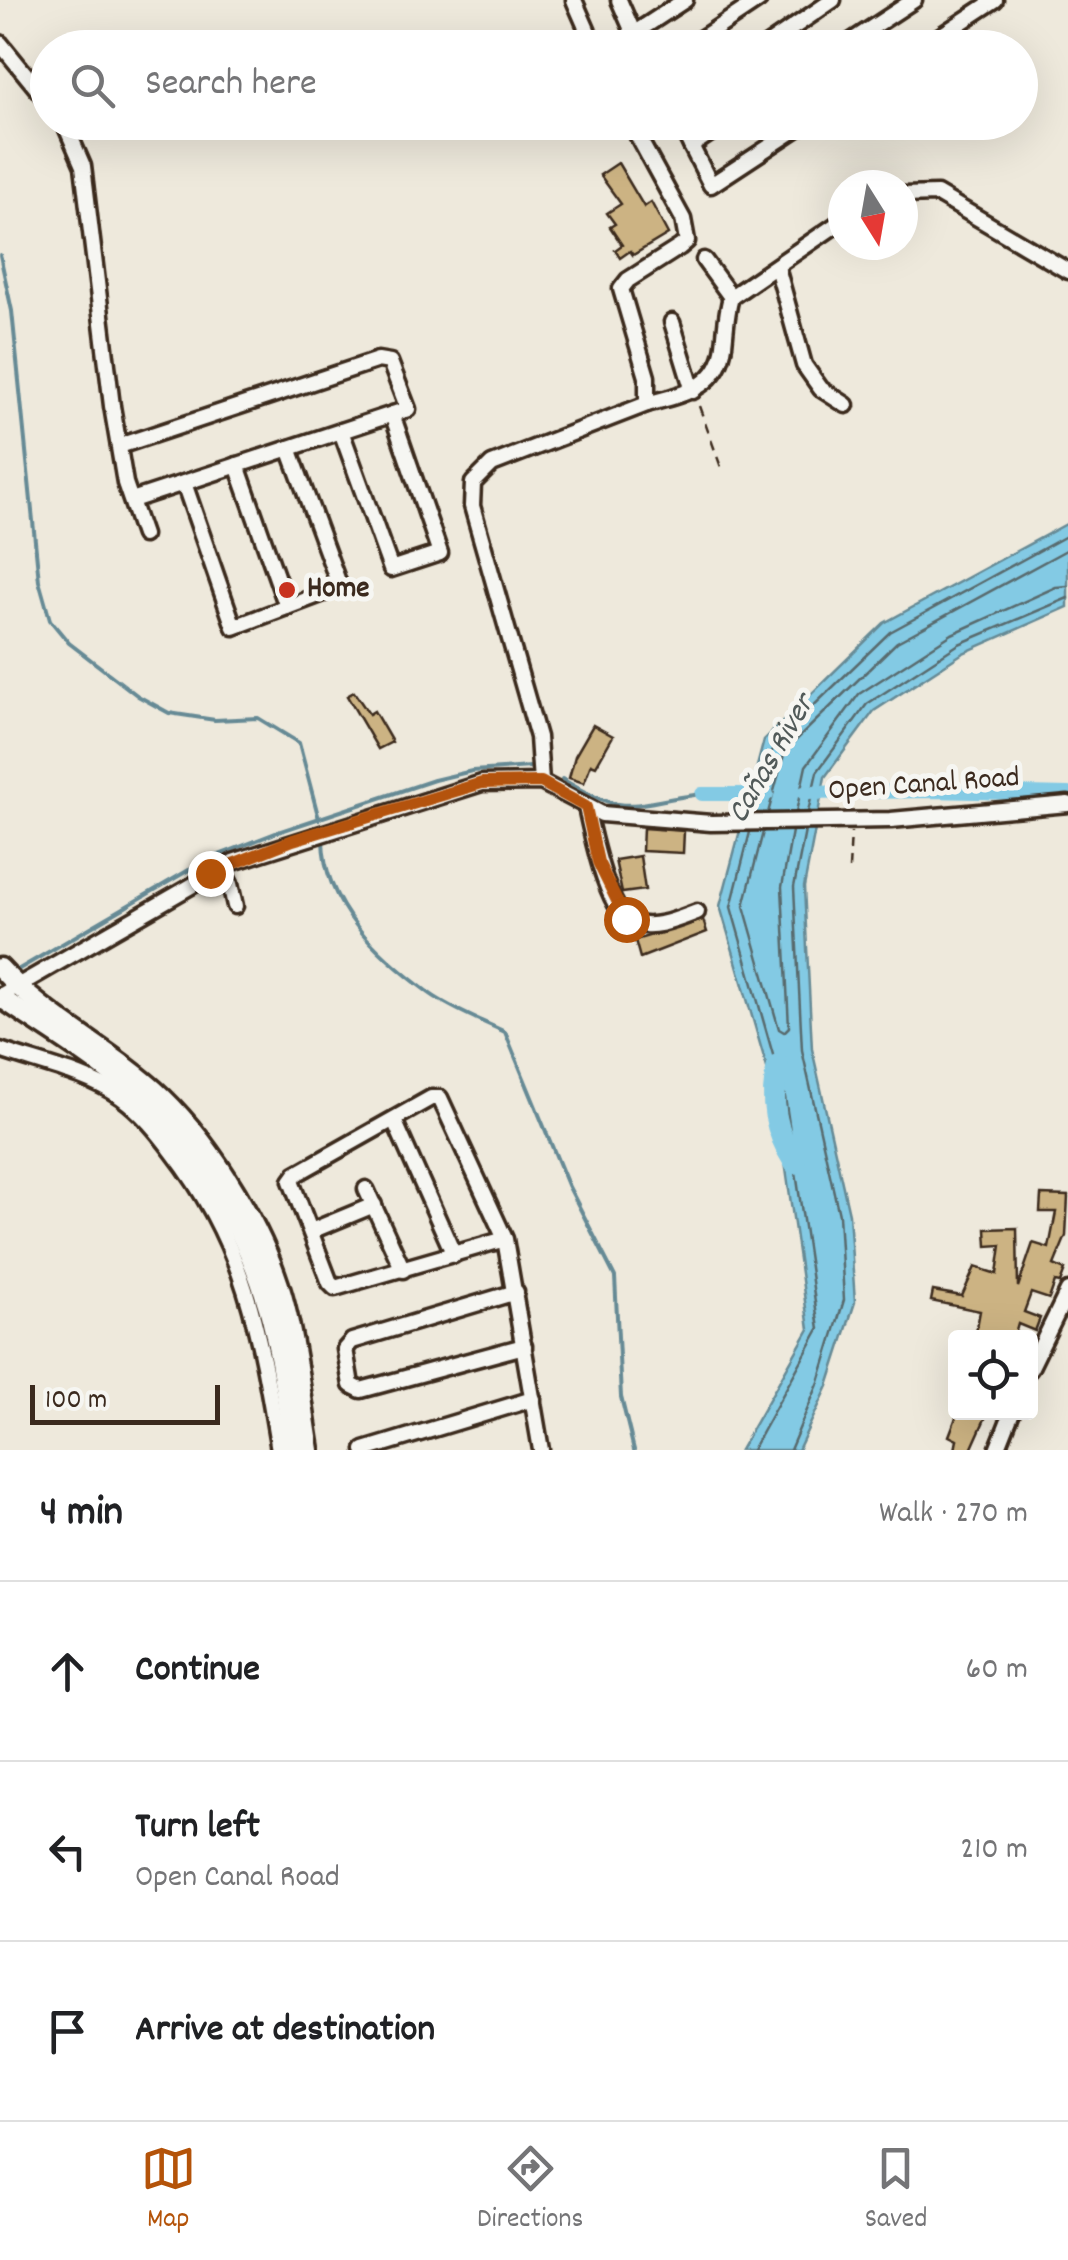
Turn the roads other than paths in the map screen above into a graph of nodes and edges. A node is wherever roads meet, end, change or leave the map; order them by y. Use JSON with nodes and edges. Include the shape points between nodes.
{"nodes":[{"id":1,"x":574,"y":0,"type":"edge"},
{"id":2,"x":619,"y":0,"type":"edge"},
{"id":3,"x":684,"y":0,"type":"edge"},
{"id":4,"x":759,"y":0,"type":"edge"},
{"id":5,"x":833,"y":0,"type":"edge"},
{"id":6,"x":914,"y":0,"type":"edge"},
{"id":7,"x":995,"y":0,"type":"edge"},
{"id":8,"x":588,"y":30,"type":"edge"},
{"id":9,"x":632,"y":30,"type":"edge"},
{"id":10,"x":650,"y":30,"type":"edge"},
{"id":11,"x":714,"y":30,"type":"edge"},
{"id":12,"x":789,"y":30,"type":"edge"},
{"id":13,"x":868,"y":30,"type":"edge"},
{"id":14,"x":949,"y":30,"type":"edge"},
{"id":15,"x":0,"y":43,"type":"edge"},
{"id":16,"x":30,"y":80,"type":"edge"},
{"id":17,"x":72,"y":140,"type":"edge"},
{"id":18,"x":640,"y":140,"type":"edge"},
{"id":19,"x":688,"y":140,"type":"edge"},
{"id":20,"x":700,"y":140,"type":"edge"},
{"id":21,"x":780,"y":140,"type":"edge"},
{"id":22,"x":691,"y":146,"type":"junction"},
{"id":23,"x":918,"y":194,"type":"edge"},
{"id":24,"x":828,"y":231,"type":"edge"},
{"id":25,"x":704,"y":260,"type":"dead end"},
{"id":26,"x":777,"y":267,"type":"junction"},
{"id":27,"x":1068,"y":272,"type":"edge"},
{"id":28,"x":731,"y":297,"type":"junction"},
{"id":29,"x":672,"y":322,"type":"dead end"},
{"id":30,"x":693,"y":391,"type":"junction"},
{"id":31,"x":647,"y":404,"type":"junction"},
{"id":32,"x":846,"y":405,"type":"dead end"},
{"id":33,"x":392,"y":414,"type":"junction"},
{"id":34,"x":341,"y":431,"type":"junction"},
{"id":35,"x":118,"y":446,"type":"junction"},
{"id":36,"x":289,"y":448,"type":"junction"},
{"id":37,"x":237,"y":465,"type":"junction"},
{"id":38,"x":184,"y":483,"type":"junction"},
{"id":39,"x":132,"y":500,"type":"junction"},
{"id":40,"x":143,"y":535,"type":"dead end"},
{"id":41,"x":287,"y":608,"type":"junction"},
{"id":42,"x":541,"y":782,"type":"junction"},
{"id":43,"x":1068,"y":804,"type":"edge"},
{"id":44,"x":586,"y":807,"type":"junction"},
{"id":45,"x":221,"y":867,"type":"junction"},
{"id":46,"x":234,"y":906,"type":"dead end"},
{"id":47,"x":697,"y":912,"type":"dead end"},
{"id":48,"x":0,"y":968,"type":"edge"},
{"id":49,"x":5,"y":993,"type":"edge"},
{"id":50,"x":0,"y":1050,"type":"edge"},
{"id":51,"x":394,"y":1120,"type":"junction"},
{"id":52,"x":366,"y":1189,"type":"dead end"},
{"id":53,"x":374,"y":1206,"type":"junction"},
{"id":54,"x":312,"y":1231,"type":"junction"},
{"id":55,"x":505,"y":1240,"type":"junction"},
{"id":56,"x":454,"y":1255,"type":"junction"},
{"id":57,"x":403,"y":1270,"type":"junction"},
{"id":58,"x":1068,"y":1291,"type":"edge"},
{"id":59,"x":516,"y":1292,"type":"junction"},
{"id":60,"x":524,"y":1346,"type":"junction"},
{"id":61,"x":1038,"y":1353,"type":"edge"},
{"id":62,"x":532,"y":1399,"type":"junction"},
{"id":63,"x":1009,"y":1420,"type":"edge"},
{"id":64,"x":279,"y":1450,"type":"edge"},
{"id":65,"x":294,"y":1450,"type":"edge"},
{"id":66,"x":310,"y":1450,"type":"edge"},
{"id":67,"x":364,"y":1450,"type":"edge"},
{"id":68,"x":542,"y":1450,"type":"edge"},
{"id":69,"x":997,"y":1450,"type":"edge"}],
"edges":[{"from":1,"to":8,"type":"street"},
{"from":2,"to":9,"type":"street"},
{"from":3,"to":10,"type":"street"},
{"from":4,"to":11,"type":"street"},
{"from":5,"to":12,"type":"street"},
{"from":6,"to":13,"type":"street"},
{"from":7,"to":14,"type":"street"},
{"from":15,"to":16,"type":"street"},
{"from":17,"to":35,"type":"street","via":[[84,166]]},
{"from":18,"to":31,"type":"street","via":[[687,233],[680,247],[621,289],[648,377]]},
{"from":19,"to":22,"type":"street"},
{"from":20,"to":22,"type":"street"},
{"from":21,"to":22,"type":"street","via":[[711,185]]},
{"from":23,"to":27,"type":"street","via":[[936,194]]},
{"from":24,"to":26,"type":"street"},
{"from":25,"to":28,"type":"street"},
{"from":26,"to":28,"type":"street"},
{"from":26,"to":32,"type":"street","via":[[804,365]]},
{"from":28,"to":30,"type":"street","via":[[721,365]]},
{"from":29,"to":30,"type":"street"},
{"from":30,"to":31,"type":"street"},
{"from":31,"to":42,"type":"street","via":[[492,464],[473,483],[472,506],[538,737]]},
{"from":33,"to":34,"type":"street"},
{"from":33,"to":34,"type":"street","via":[[440,553],[391,570]]},
{"from":33,"to":35,"type":"street","via":[[408,409],[390,362],[378,360]]},
{"from":34,"to":36,"type":"street"},
{"from":35,"to":39,"type":"street"},
{"from":36,"to":37,"type":"street"},
{"from":36,"to":41,"type":"street","via":[[340,588]]},
{"from":37,"to":38,"type":"street"},
{"from":37,"to":41,"type":"street"},
{"from":38,"to":39,"type":"street"},
{"from":38,"to":41,"type":"street","via":[[234,627]]},
{"from":39,"to":40,"type":"street"},
{"from":42,"to":44,"type":"street","name":"Open Canal Road"},
{"from":42,"to":45,"type":"street","via":[[482,783]]},
{"from":43,"to":44,"type":"street","name":"Open Canal Road","via":[[923,818],[711,823],[621,818]]},
{"from":44,"to":47,"type":"street","via":[[598,862],[626,919],[666,923]]},
{"from":45,"to":46,"type":"street"},
{"from":45,"to":49,"type":"street"},
{"from":48,"to":49,"type":"main road"},
{"from":49,"to":65,"type":"main road","via":[[151,1109],[218,1196],[268,1307]]},
{"from":49,"to":66,"type":"main road","via":[[122,1063],[198,1136],[262,1246],[285,1304]]},
{"from":50,"to":64,"type":"street","via":[[95,1082],[122,1098],[181,1162],[227,1238],[250,1299]]},
{"from":51,"to":54,"type":"street","via":[[296,1174],[291,1181]]},
{"from":51,"to":55,"type":"street","via":[[440,1098]]},
{"from":51,"to":56,"type":"street"},
{"from":52,"to":53,"type":"street"},
{"from":53,"to":54,"type":"street"},
{"from":53,"to":57,"type":"street"},
{"from":54,"to":57,"type":"street","via":[[335,1288]]},
{"from":55,"to":56,"type":"street"},
{"from":55,"to":59,"type":"street"},
{"from":56,"to":57,"type":"street"},
{"from":58,"to":61,"type":"street"},
{"from":59,"to":60,"type":"street"},
{"from":59,"to":60,"type":"street","via":[[352,1340],[344,1349],[351,1385],[360,1390]]},
{"from":60,"to":62,"type":"street"},
{"from":62,"to":67,"type":"street"},
{"from":62,"to":68,"type":"street"},
{"from":63,"to":69,"type":"street"}]}
